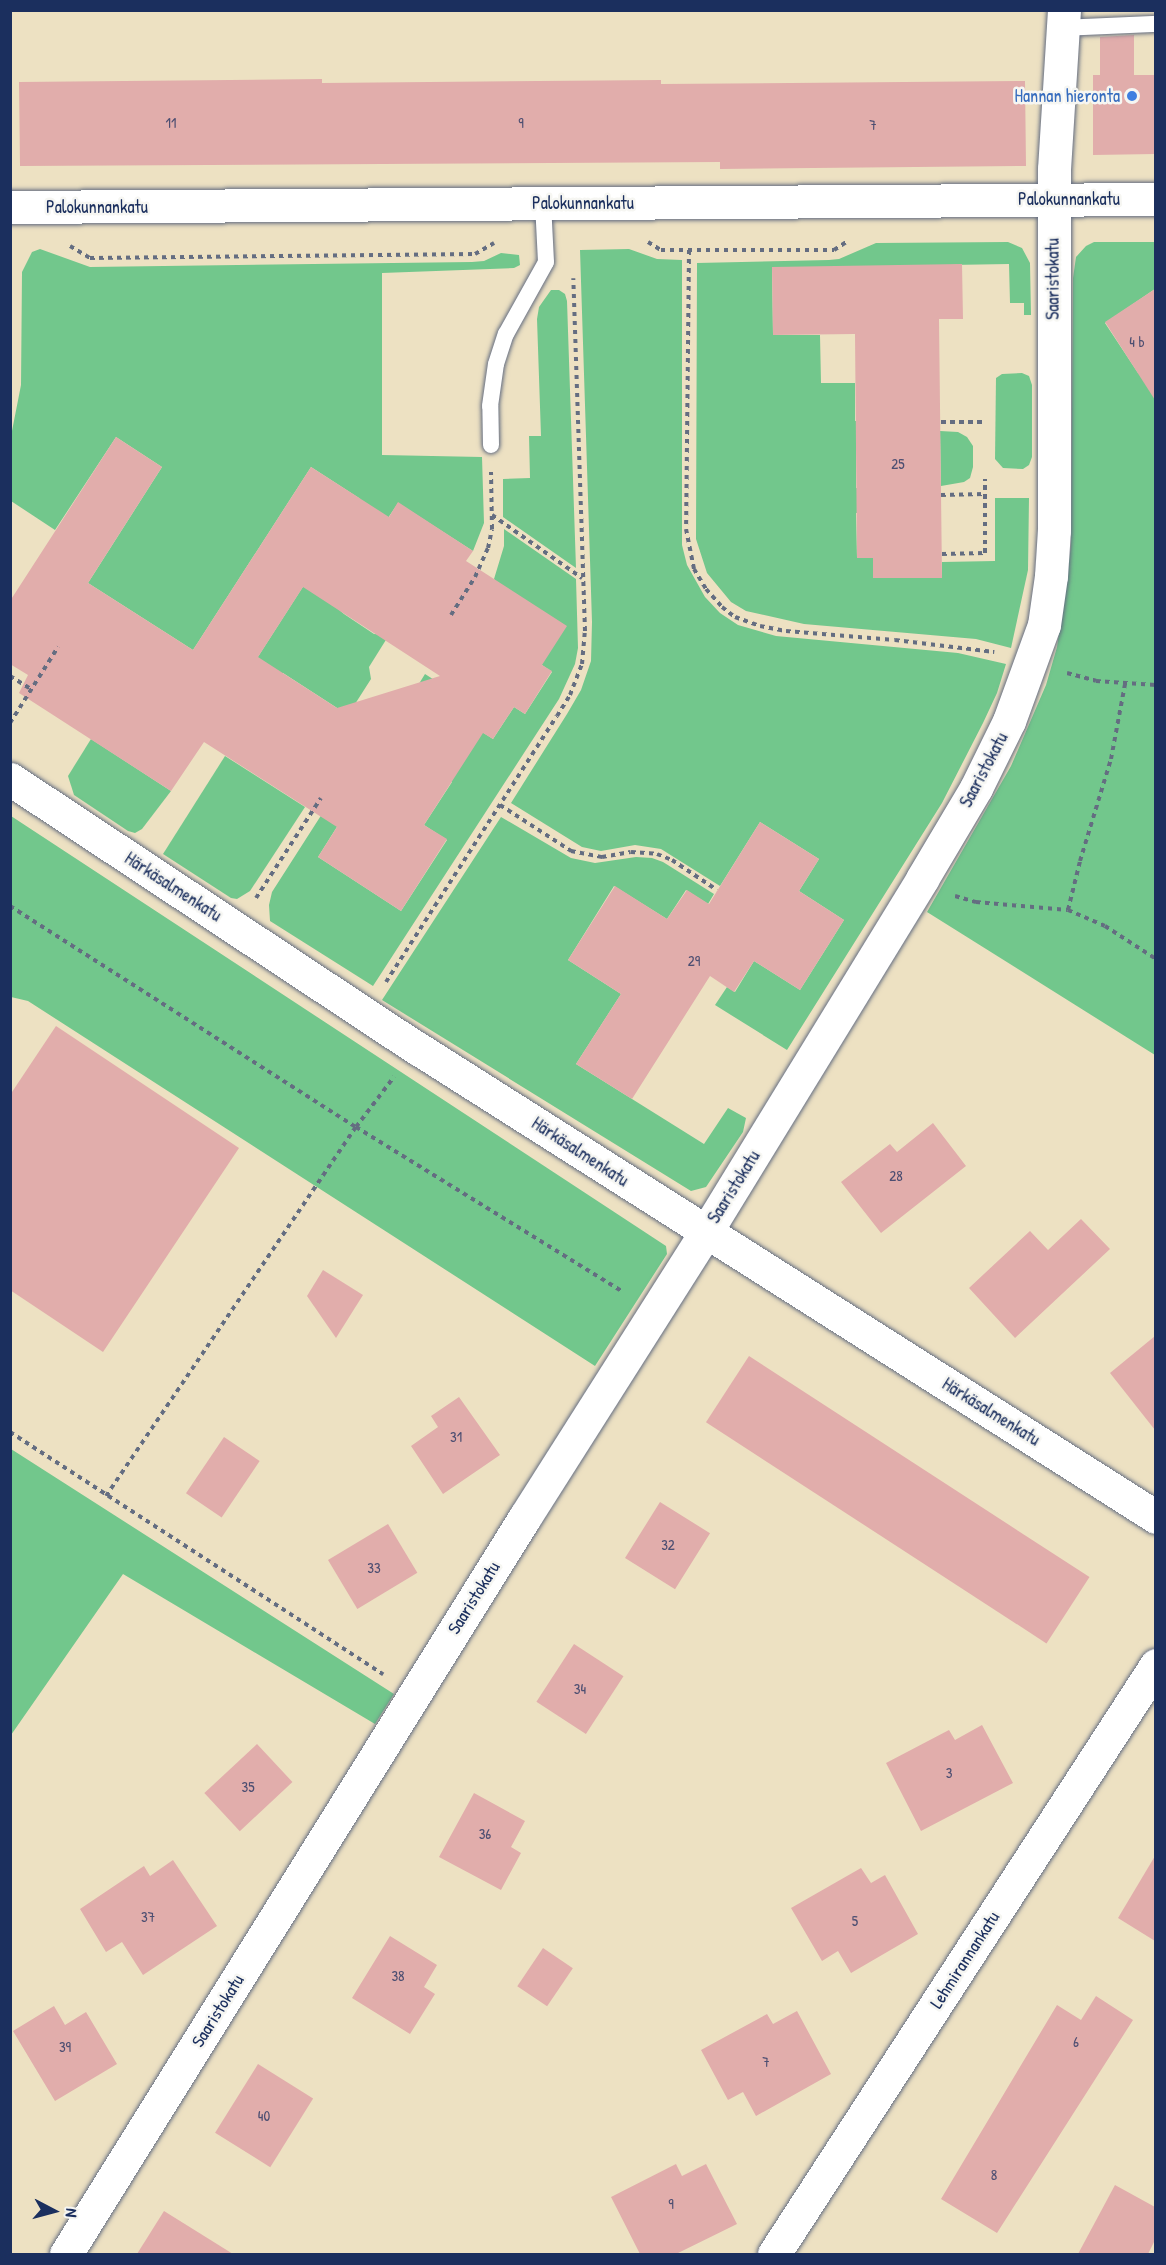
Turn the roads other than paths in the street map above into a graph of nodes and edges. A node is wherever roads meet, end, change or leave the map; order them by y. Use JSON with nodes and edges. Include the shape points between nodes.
{"nodes":[{"id":1,"x":1063,"y":19,"type":"edge"},
{"id":2,"x":1155,"y":24,"type":"edge"},
{"id":3,"x":1053,"y":199,"type":"junction"},
{"id":4,"x":1155,"y":199,"type":"edge"},
{"id":5,"x":543,"y":203,"type":"junction"},
{"id":6,"x":10,"y":207,"type":"edge"},
{"id":7,"x":491,"y":446,"type":"road end"},
{"id":8,"x":10,"y":779,"type":"edge"},
{"id":9,"x":706,"y":1232,"type":"junction"},
{"id":10,"x":1155,"y":1517,"type":"edge"},
{"id":11,"x":1155,"y":1665,"type":"edge"},
{"id":12,"x":66,"y":2254,"type":"edge"},
{"id":13,"x":774,"y":2254,"type":"edge"}],
"edges":[{"from":1,"to":2,"type":"lane"},
{"from":1,"to":3,"type":"street","name":"Saaristokatu"},
{"from":3,"to":4,"type":"street","name":"Palokunnankatu"},
{"from":3,"to":5,"type":"street","name":"Palokunnankatu"},
{"from":3,"to":9,"type":"street","name":"Saaristokatu","via":[[1054,530],[1044,625],[1032,664],[1010,721],[976,788]]},
{"from":5,"to":6,"type":"street","name":"Palokunnankatu"},
{"from":5,"to":7,"type":"lane","via":[[546,262],[506,334],[496,364],[490,406]]},
{"from":8,"to":9,"type":"street","name":"Härkäsalmenkatu","via":[[417,1048]]},
{"from":9,"to":10,"type":"street","name":"Härkäsalmenkatu"},
{"from":9,"to":12,"type":"street","name":"Saaristokatu"},
{"from":11,"to":13,"type":"street","name":"Lehmirannankatu"}]}
